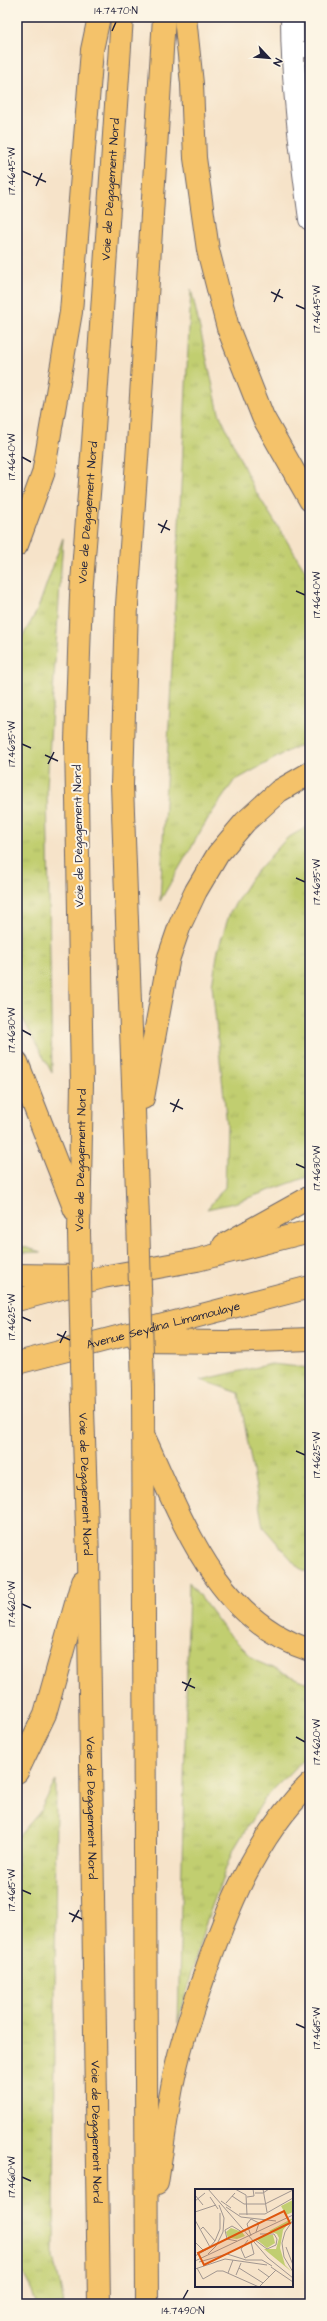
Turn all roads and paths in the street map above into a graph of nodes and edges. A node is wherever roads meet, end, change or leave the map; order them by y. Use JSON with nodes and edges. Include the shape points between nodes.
{"nodes":[{"id":1,"x":98,"y":17,"type":"edge"},
{"id":2,"x":122,"y":17,"type":"edge"},
{"id":3,"x":164,"y":17,"type":"edge"},
{"id":4,"x":184,"y":17,"type":"edge"},
{"id":5,"x":292,"y":17,"type":"edge"},
{"id":6,"x":301,"y":49,"type":"edge"},
{"id":7,"x":304,"y":137,"type":"edge"},
{"id":8,"x":310,"y":219,"type":"edge"},
{"id":9,"x":310,"y":500,"type":"edge"},
{"id":10,"x":17,"y":545,"type":"edge"},
{"id":11,"x":310,"y":773,"type":"edge"},
{"id":12,"x":17,"y":1062,"type":"edge"},
{"id":13,"x":136,"y":1136,"type":"junction"},
{"id":14,"x":310,"y":1197,"type":"edge"},
{"id":15,"x":79,"y":1225,"type":"junction"},
{"id":16,"x":310,"y":1231,"type":"edge"},
{"id":17,"x":197,"y":1260,"type":"junction"},
{"id":18,"x":17,"y":1275,"type":"edge"},
{"id":19,"x":103,"y":1277,"type":"junction"},
{"id":20,"x":310,"y":1288,"type":"edge"},
{"id":21,"x":17,"y":1300,"type":"edge"},
{"id":22,"x":109,"y":1340,"type":"junction"},
{"id":23,"x":310,"y":1340,"type":"edge"},
{"id":24,"x":17,"y":1363,"type":"edge"},
{"id":25,"x":143,"y":1434,"type":"junction"},
{"id":26,"x":88,"y":1558,"type":"junction"},
{"id":27,"x":310,"y":1650,"type":"edge"},
{"id":28,"x":17,"y":1772,"type":"edge"},
{"id":29,"x":310,"y":1784,"type":"edge"},
{"id":30,"x":146,"y":2245,"type":"junction"},
{"id":31,"x":99,"y":2304,"type":"edge"},
{"id":32,"x":147,"y":2304,"type":"edge"}],
"edges":[{"from":1,"to":10,"type":"highway","via":[[92,50],[71,312],[44,474]]},
{"from":2,"to":15,"type":"highway","name":"Voie de Dégagement Nord","via":[[81,595],[76,741],[82,1083]]},
{"from":3,"to":13,"type":"highway","via":[[126,613],[122,785]]},
{"from":4,"to":9,"type":"highway","via":[[192,84],[195,158],[208,250],[228,328],[263,417]]},
{"from":5,"to":6,"type":"street"},
{"from":6,"to":7,"type":"street"},
{"from":7,"to":8,"type":"street"},
{"from":11,"to":13,"type":"highway","via":[[279,791],[244,822],[218,854],[196,891],[169,957]]},
{"from":12,"to":15,"type":"highway"},
{"from":13,"to":25,"type":"highway","bridge":true},
{"from":14,"to":17,"type":"highway"},
{"from":15,"to":26,"type":"highway","name":"Voie de Dégagement Nord","bridge":true},
{"from":16,"to":17,"type":"highway"},
{"from":17,"to":19,"type":"highway"},
{"from":18,"to":19,"type":"highway"},
{"from":19,"to":21,"type":"highway"},
{"from":20,"to":22,"type":"highway","name":"Avenue Seydina Limamoulaye"},
{"from":22,"to":23,"type":"highway"},
{"from":22,"to":24,"type":"highway","name":"Avenue Seydina Limamoulaye"},
{"from":25,"to":27,"type":"highway","via":[[193,1541],[222,1588],[255,1621],[292,1644]]},
{"from":25,"to":30,"type":"highway"},
{"from":26,"to":28,"type":"highway","via":[[45,1714]]},
{"from":26,"to":31,"type":"highway","name":"Voie de Dégagement Nord"},
{"from":29,"to":30,"type":"highway","via":[[260,1846],[215,1944],[175,2071]]},
{"from":30,"to":32,"type":"highway"}]}
